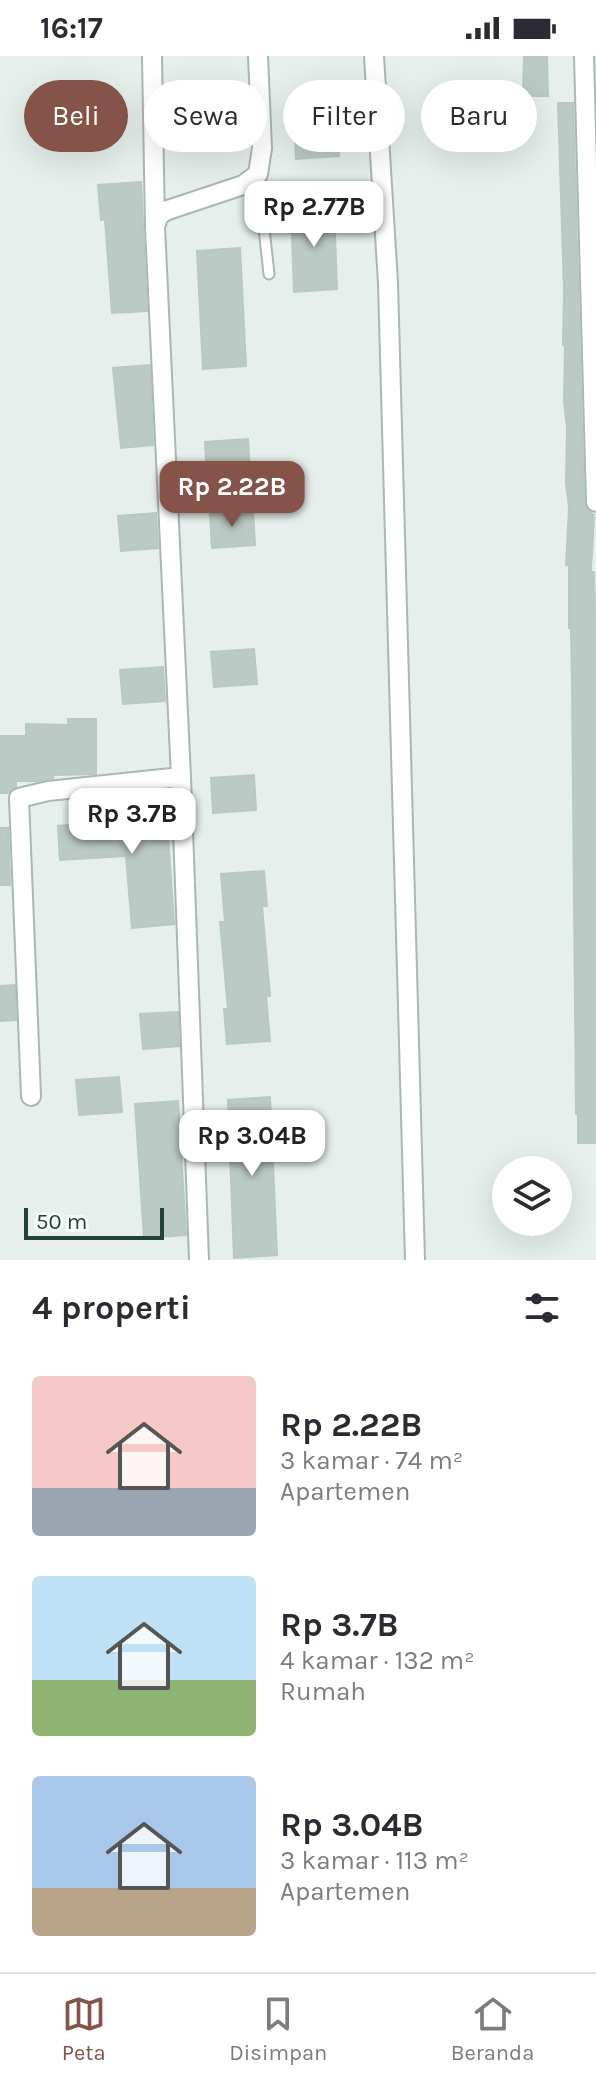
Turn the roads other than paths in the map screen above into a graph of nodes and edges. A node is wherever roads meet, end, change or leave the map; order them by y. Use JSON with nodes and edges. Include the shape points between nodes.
{"nodes":[{"id":1,"x":152,"y":56,"type":"edge"},
{"id":2,"x":258,"y":56,"type":"edge"},
{"id":3,"x":374,"y":56,"type":"edge"},
{"id":4,"x":584,"y":56,"type":"edge"},
{"id":5,"x":258,"y":174,"type":"junction"},
{"id":6,"x":155,"y":227,"type":"junction"},
{"id":7,"x":269,"y":274,"type":"dead end"},
{"id":8,"x":596,"y":502,"type":"edge"},
{"id":9,"x":181,"y":777,"type":"junction"},
{"id":10,"x":9,"y":799,"type":"edge"},
{"id":11,"x":31,"y":1096,"type":"dead end"},
{"id":12,"x":199,"y":1260,"type":"edge"},
{"id":13,"x":415,"y":1260,"type":"edge"}],
"edges":[{"from":1,"to":6,"type":"street"},
{"from":2,"to":5,"type":"street"},
{"from":3,"to":13,"type":"street","via":[[389,299]]},
{"from":4,"to":8,"type":"street"},
{"from":5,"to":6,"type":"street","via":[[243,185],[165,211]]},
{"from":5,"to":7,"type":"lane"},
{"from":6,"to":9,"type":"street"},
{"from":9,"to":10,"type":"street"},
{"from":9,"to":12,"type":"street"},
{"from":10,"to":11,"type":"street"}]}
